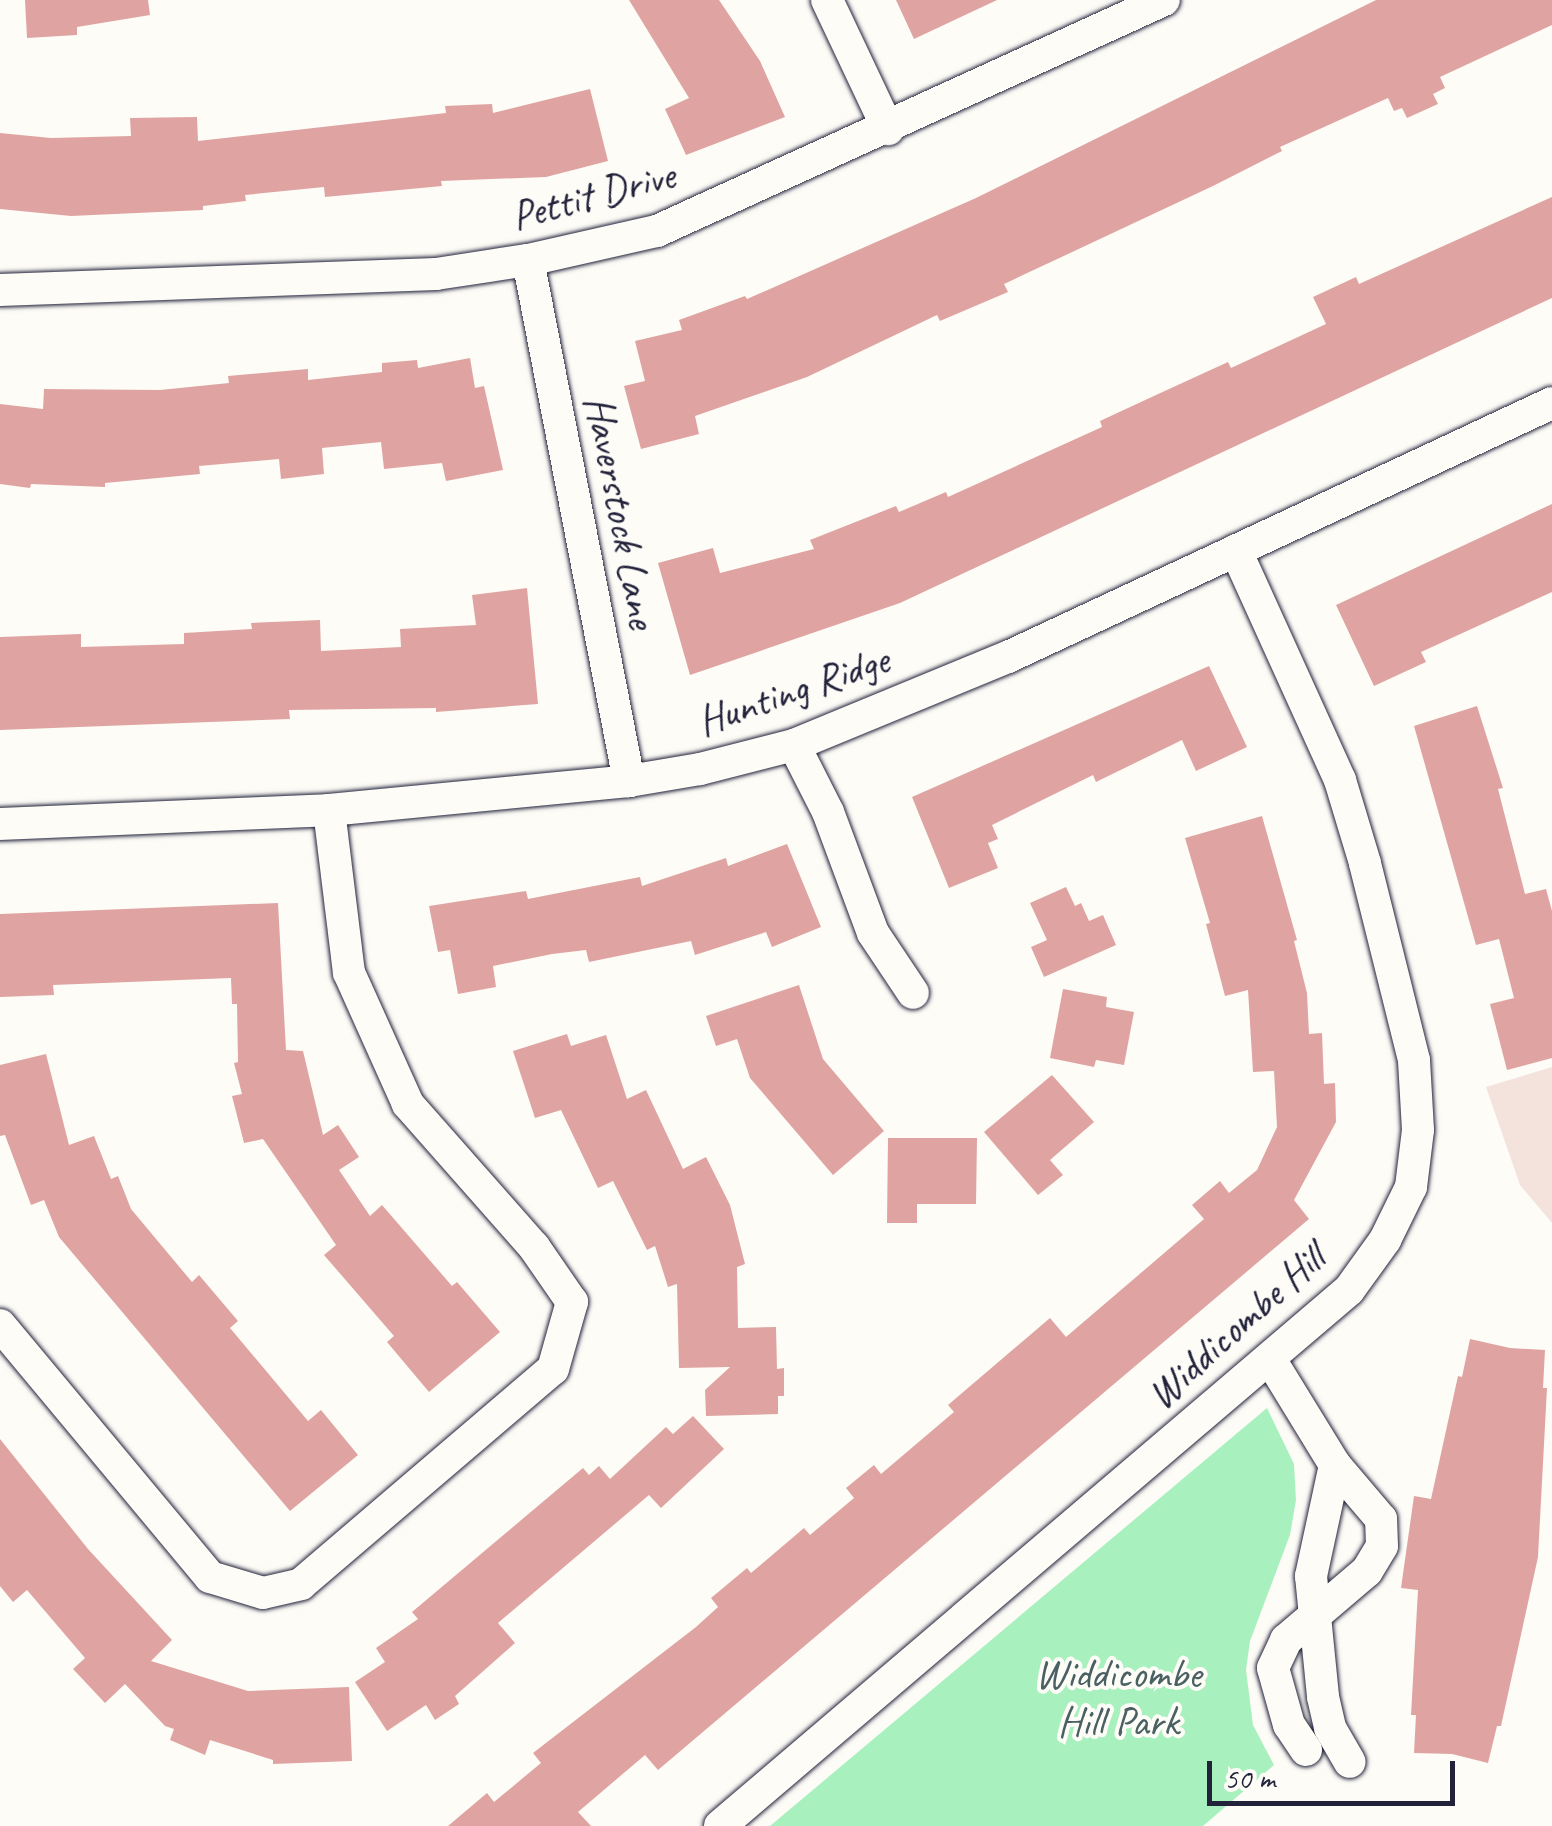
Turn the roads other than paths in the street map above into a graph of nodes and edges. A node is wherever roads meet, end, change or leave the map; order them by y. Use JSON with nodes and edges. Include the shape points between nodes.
{"nodes":[{"id":1,"x":828,"y":0,"type":"edge"},
{"id":2,"x":1164,"y":0,"type":"edge"},
{"id":3,"x":888,"y":129,"type":"junction"},
{"id":4,"x":528,"y":260,"type":"junction"},
{"id":5,"x":0,"y":290,"type":"edge"},
{"id":6,"x":1552,"y":403,"type":"edge"},
{"id":7,"x":1236,"y":551,"type":"junction"},
{"id":8,"x":794,"y":745,"type":"junction"},
{"id":9,"x":628,"y":781,"type":"junction"},
{"id":10,"x":329,"y":810,"type":"junction"},
{"id":11,"x":0,"y":824,"type":"edge"},
{"id":12,"x":913,"y":993,"type":"dead end"},
{"id":13,"x":0,"y":1325,"type":"edge"},
{"id":14,"x":1270,"y":1359,"type":"junction"},
{"id":15,"x":1335,"y":1466,"type":"junction"},
{"id":16,"x":1313,"y":1615,"type":"junction"},
{"id":17,"x":1306,"y":1750,"type":"dead end"},
{"id":18,"x":1350,"y":1762,"type":"dead end"},
{"id":19,"x":720,"y":1826,"type":"edge"}],
"edges":[{"from":1,"to":3,"type":"street"},
{"from":2,"to":3,"type":"street","name":"Pettit Drive"},
{"from":3,"to":4,"type":"street","name":"Pettit Drive","via":[[657,231]]},
{"from":4,"to":5,"type":"street","name":"Pettit Drive","via":[[436,274]]},
{"from":4,"to":9,"type":"street","name":"Haverstock Lane"},
{"from":6,"to":7,"type":"street","name":"Hunting Ridge"},
{"from":7,"to":8,"type":"street","name":"Hunting Ridge","via":[[1008,657]]},
{"from":7,"to":14,"type":"street","name":"Widdicombe Hill","via":[[1340,780],[1414,1060],[1418,1130],[1411,1187],[1385,1240],[1348,1290]]},
{"from":8,"to":9,"type":"street","name":"Hunting Ridge"},
{"from":8,"to":12,"type":"street","via":[[828,812],[873,933]]},
{"from":9,"to":10,"type":"street","name":"Hunting Ridge"},
{"from":10,"to":11,"type":"street","name":"Hunting Ridge"},
{"from":10,"to":13,"type":"street","via":[[349,973],[408,1104],[534,1247],[572,1302],[553,1369],[301,1584],[263,1592],[210,1577]]},
{"from":14,"to":15,"type":"street"},
{"from":14,"to":19,"type":"street","name":"Widdicombe Hill"},
{"from":15,"to":16,"type":"street","via":[[1310,1576]]},
{"from":15,"to":16,"type":"street","via":[[1381,1519],[1382,1546],[1366,1571]]},
{"from":16,"to":17,"type":"street","via":[[1286,1640],[1274,1668],[1289,1725]]},
{"from":16,"to":18,"type":"street","via":[[1330,1728]]}]}
